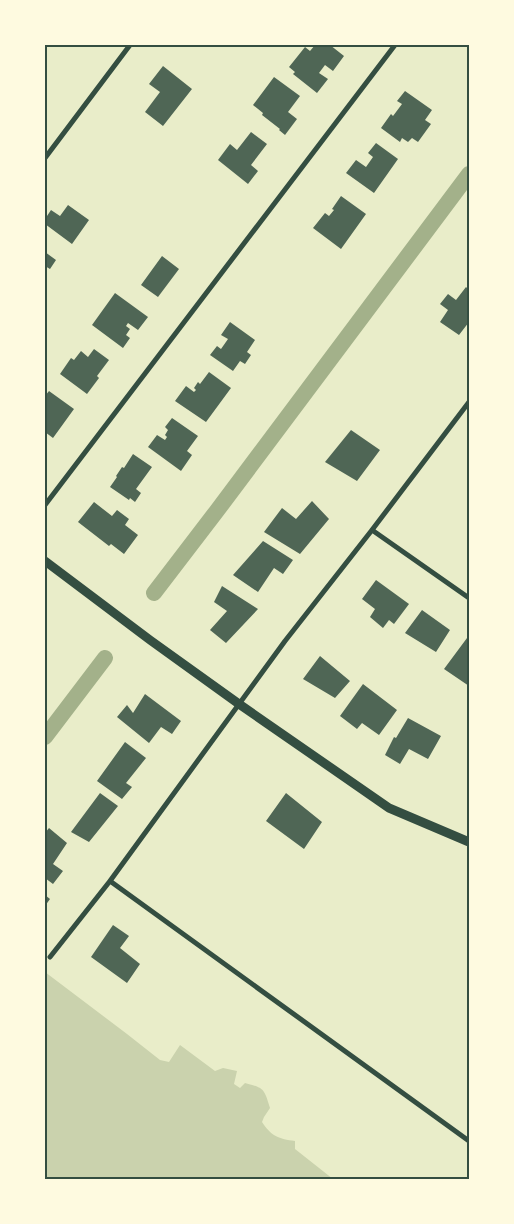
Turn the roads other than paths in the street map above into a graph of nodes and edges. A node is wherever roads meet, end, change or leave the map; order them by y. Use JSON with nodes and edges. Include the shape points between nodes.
{"nodes":[{"id":1,"x":130,"y":45,"type":"edge"},
{"id":2,"x":395,"y":45,"type":"edge"},
{"id":3,"x":45,"y":158,"type":"edge"},
{"id":4,"x":469,"y":402,"type":"edge"},
{"id":5,"x":45,"y":505,"type":"edge"},
{"id":6,"x":372,"y":530,"type":"junction"},
{"id":7,"x":45,"y":561,"type":"edge"},
{"id":8,"x":469,"y":598,"type":"edge"},
{"id":9,"x":238,"y":704,"type":"junction"},
{"id":10,"x":469,"y":842,"type":"edge"},
{"id":11,"x":110,"y":881,"type":"junction"},
{"id":12,"x":50,"y":957,"type":"dead end"},
{"id":13,"x":469,"y":1141,"type":"edge"}],
"edges":[{"from":1,"to":3,"type":"street"},
{"from":2,"to":5,"type":"street"},
{"from":4,"to":6,"type":"street"},
{"from":6,"to":8,"type":"street"},
{"from":6,"to":9,"type":"street"},
{"from":7,"to":9,"type":"street"},
{"from":9,"to":10,"type":"street","via":[[389,808]]},
{"from":9,"to":11,"type":"street"},
{"from":11,"to":12,"type":"street"},
{"from":11,"to":13,"type":"street"}]}
